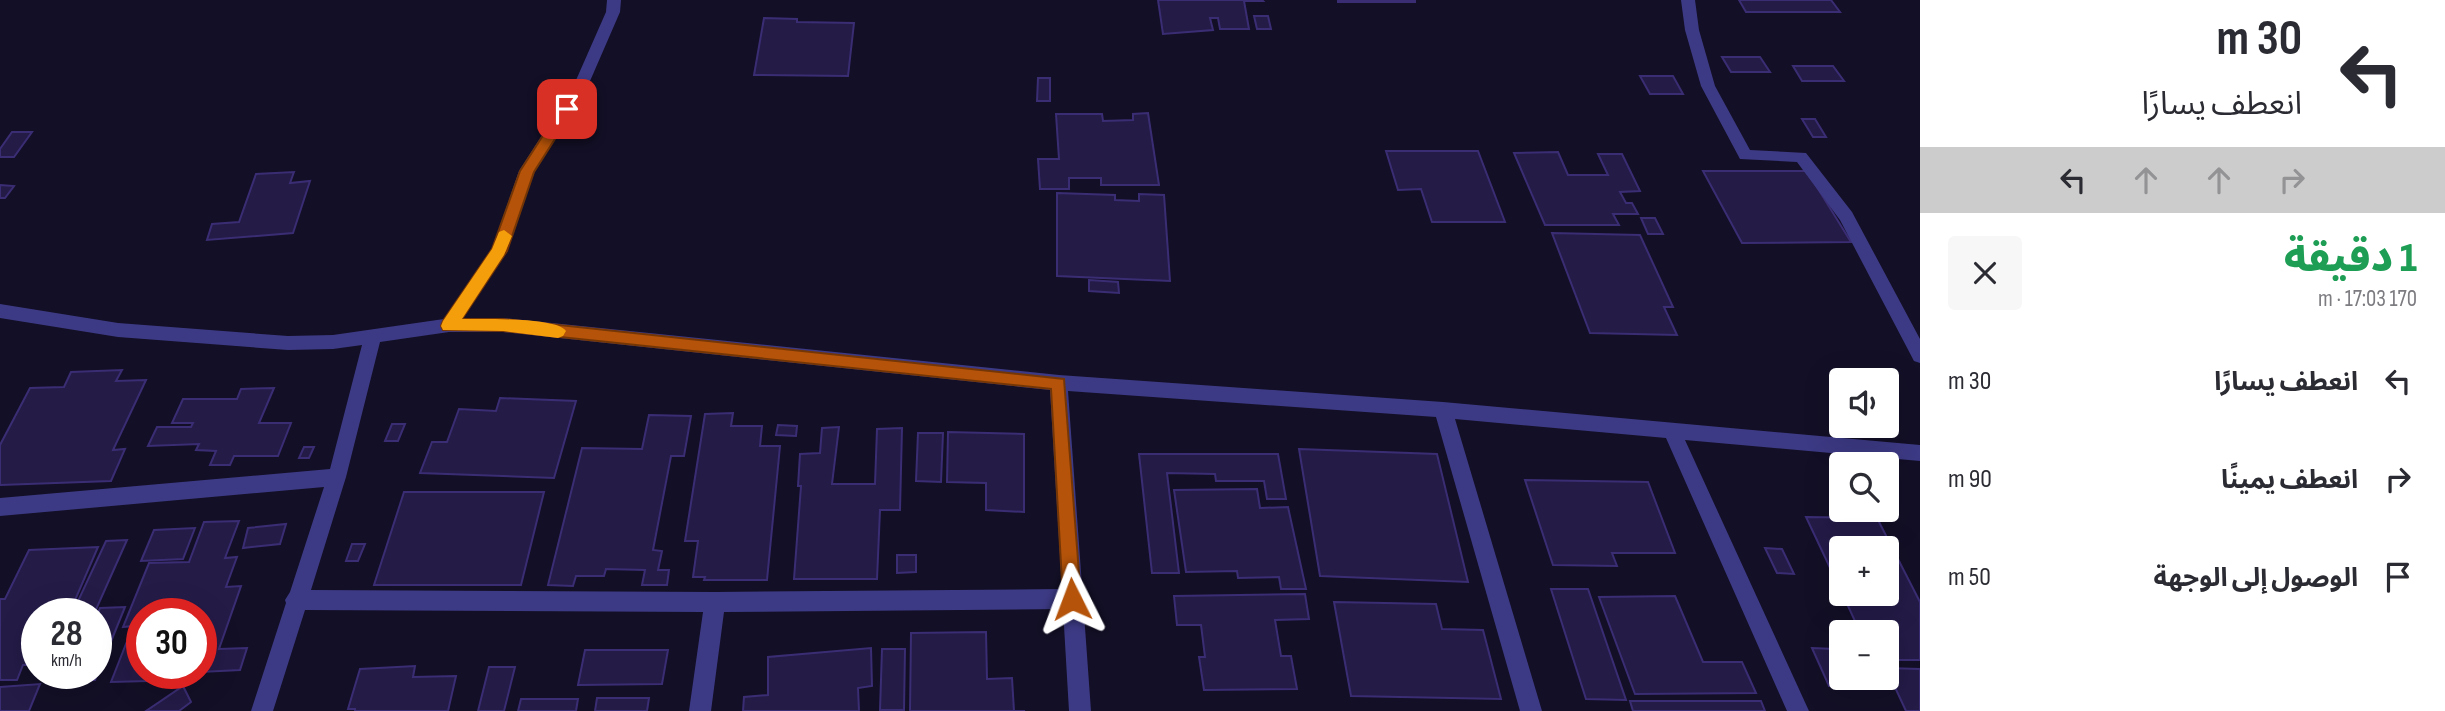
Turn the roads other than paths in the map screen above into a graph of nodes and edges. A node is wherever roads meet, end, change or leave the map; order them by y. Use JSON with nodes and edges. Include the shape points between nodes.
{"nodes":[{"id":1,"x":614,"y":0,"type":"edge"},
{"id":2,"x":1688,"y":0,"type":"edge"},
{"id":3,"x":0,"y":311,"type":"edge"},
{"id":4,"x":449,"y":326,"type":"junction"},
{"id":5,"x":373,"y":335,"type":"junction"},
{"id":6,"x":1920,"y":356,"type":"edge"},
{"id":7,"x":1059,"y":383,"type":"junction"},
{"id":8,"x":1443,"y":410,"type":"junction"},
{"id":9,"x":1672,"y":432,"type":"junction"},
{"id":10,"x":1920,"y":453,"type":"edge"},
{"id":11,"x":337,"y":477,"type":"junction"},
{"id":12,"x":0,"y":507,"type":"edge"},
{"id":13,"x":1072,"y":599,"type":"junction"},
{"id":14,"x":295,"y":600,"type":"junction"},
{"id":15,"x":715,"y":602,"type":"junction"},
{"id":16,"x":262,"y":711,"type":"edge"},
{"id":17,"x":700,"y":711,"type":"edge"},
{"id":18,"x":1080,"y":711,"type":"edge"},
{"id":19,"x":1531,"y":711,"type":"edge"},
{"id":20,"x":1798,"y":711,"type":"edge"}],
"edges":[{"from":1,"to":4,"type":"street","via":[[580,88],[527,171],[499,251]]},
{"from":2,"to":6,"type":"street","via":[[1707,86],[1745,155],[1801,157],[1846,216]]},
{"from":3,"to":5,"type":"street","via":[[118,330],[233,340],[333,342]]},
{"from":4,"to":5,"type":"street"},
{"from":4,"to":7,"type":"street","via":[[503,325]]},
{"from":5,"to":11,"type":"street"},
{"from":7,"to":8,"type":"street"},
{"from":7,"to":13,"type":"street"},
{"from":8,"to":9,"type":"street"},
{"from":8,"to":19,"type":"street"},
{"from":9,"to":10,"type":"street"},
{"from":9,"to":20,"type":"street"},
{"from":11,"to":12,"type":"street"},
{"from":11,"to":14,"type":"street"},
{"from":13,"to":15,"type":"street"},
{"from":13,"to":18,"type":"street"},
{"from":14,"to":15,"type":"street"},
{"from":14,"to":16,"type":"street"},
{"from":15,"to":17,"type":"street"}]}
